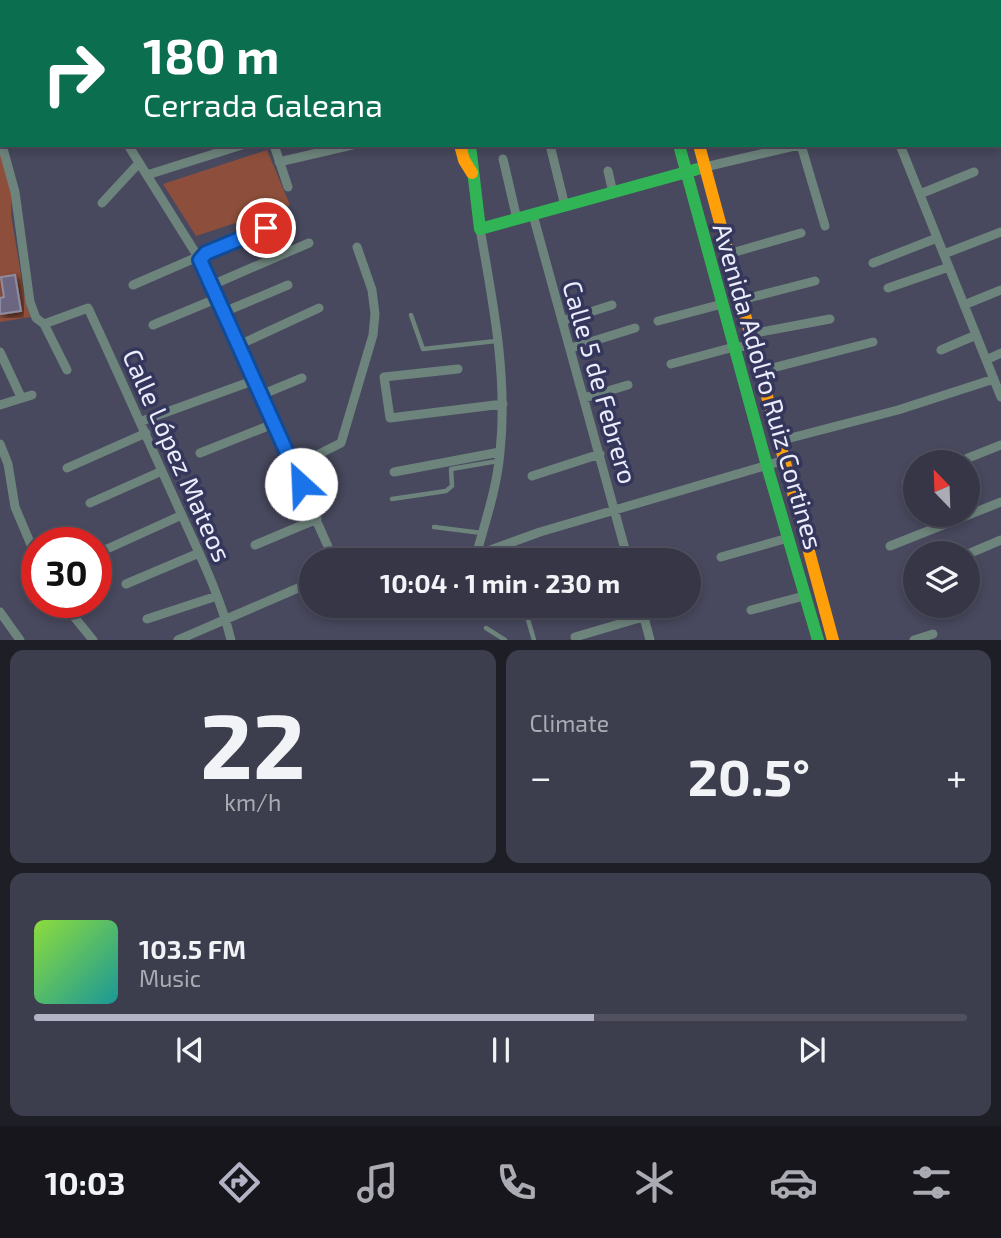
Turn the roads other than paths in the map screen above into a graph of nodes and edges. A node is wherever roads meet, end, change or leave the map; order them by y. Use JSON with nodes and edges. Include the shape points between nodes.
{"nodes":[{"id":1,"x":3,"y":147,"type":"edge"},
{"id":2,"x":129,"y":147,"type":"edge"},
{"id":3,"x":236,"y":147,"type":"edge"},
{"id":4,"x":275,"y":147,"type":"edge"},
{"id":5,"x":343,"y":147,"type":"edge"},
{"id":6,"x":461,"y":147,"type":"edge"},
{"id":7,"x":470,"y":147,"type":"edge"},
{"id":8,"x":550,"y":147,"type":"edge"},
{"id":9,"x":680,"y":147,"type":"edge"},
{"id":10,"x":700,"y":147,"type":"edge"},
{"id":11,"x":791,"y":147,"type":"edge"},
{"id":12,"x":801,"y":147,"type":"edge"},
{"id":13,"x":901,"y":147,"type":"edge"},
{"id":14,"x":503,"y":159,"type":"dead end"},
{"id":15,"x":279,"y":162,"type":"junction"},
{"id":16,"x":139,"y":163,"type":"junction"},
{"id":17,"x":705,"y":167,"type":"junction"},
{"id":18,"x":608,"y":171,"type":"dead end"},
{"id":19,"x":974,"y":172,"type":"dead end"},
{"id":20,"x":472,"y":173,"type":"junction"},
{"id":21,"x":687,"y":173,"type":"junction"},
{"id":22,"x":147,"y":175,"type":"junction"},
{"id":23,"x":288,"y":187,"type":"dead end"},
{"id":24,"x":613,"y":193,"type":"junction"},
{"id":25,"x":920,"y":194,"type":"junction"},
{"id":26,"x":102,"y":204,"type":"dead end"},
{"id":27,"x":565,"y":206,"type":"junction"},
{"id":28,"x":533,"y":215,"type":"junction"},
{"id":29,"x":517,"y":219,"type":"junction"},
{"id":30,"x":825,"y":226,"type":"dead end"},
{"id":31,"x":266,"y":228,"type":"dead end"},
{"id":32,"x":480,"y":229,"type":"junction"},
{"id":33,"x":1001,"y":232,"type":"edge"},
{"id":34,"x":801,"y":233,"type":"dead end"},
{"id":35,"x":937,"y":238,"type":"junction"},
{"id":36,"x":309,"y":243,"type":"dead end"},
{"id":37,"x":358,"y":247,"type":"dead end"},
{"id":38,"x":728,"y":254,"type":"junction"},
{"id":39,"x":944,"y":254,"type":"junction"},
{"id":40,"x":200,"y":260,"type":"junction"},
{"id":41,"x":873,"y":263,"type":"dead end"},
{"id":42,"x":946,"y":268,"type":"junction"},
{"id":43,"x":815,"y":281,"type":"dead end"},
{"id":44,"x":134,"y":285,"type":"dead end"},
{"id":45,"x":212,"y":285,"type":"junction"},
{"id":46,"x":288,"y":285,"type":"dead end"},
{"id":47,"x":888,"y":288,"type":"dead end"},
{"id":48,"x":1001,"y":290,"type":"edge"},
{"id":49,"x":218,"y":298,"type":"junction"},
{"id":50,"x":741,"y":300,"type":"junction"},
{"id":51,"x":722,"y":304,"type":"junction"},
{"id":52,"x":612,"y":305,"type":"dead end"},
{"id":53,"x":964,"y":305,"type":"junction"},
{"id":54,"x":319,"y":308,"type":"dead end"},
{"id":55,"x":223,"y":312,"type":"junction"},
{"id":56,"x":411,"y":315,"type":"dead end"},
{"id":57,"x":830,"y":319,"type":"dead end"},
{"id":58,"x":562,"y":320,"type":"junction"},
{"id":59,"x":658,"y":321,"type":"dead end"},
{"id":60,"x":44,"y":324,"type":"junction"},
{"id":61,"x":153,"y":325,"type":"dead end"},
{"id":62,"x":635,"y":328,"type":"dead end"},
{"id":63,"x":976,"y":335,"type":"junction"},
{"id":64,"x":752,"y":340,"type":"junction"},
{"id":65,"x":497,"y":341,"type":"junction"},
{"id":66,"x":873,"y":342,"type":"dead end"},
{"id":67,"x":239,"y":345,"type":"junction"},
{"id":68,"x":734,"y":347,"type":"junction"},
{"id":69,"x":570,"y":348,"type":"junction"},
{"id":70,"x":941,"y":350,"type":"dead end"},
{"id":71,"x":0,"y":352,"type":"edge"},
{"id":72,"x":1001,"y":353,"type":"edge"},
{"id":73,"x":986,"y":360,"type":"junction"},
{"id":74,"x":671,"y":364,"type":"dead end"},
{"id":75,"x":458,"y":369,"type":"dead end"},
{"id":76,"x":67,"y":370,"type":"dead end"},
{"id":77,"x":761,"y":371,"type":"junction"},
{"id":78,"x":302,"y":378,"type":"dead end"},
{"id":79,"x":994,"y":379,"type":"junction"},
{"id":80,"x":255,"y":380,"type":"junction"},
{"id":81,"x":628,"y":384,"type":"dead end"},
{"id":82,"x":32,"y":395,"type":"dead end"},
{"id":83,"x":261,"y":395,"type":"junction"},
{"id":84,"x":21,"y":397,"type":"junction"},
{"id":85,"x":1001,"y":397,"type":"edge"},
{"id":86,"x":584,"y":398,"type":"junction"},
{"id":87,"x":503,"y":404,"type":"junction"},
{"id":88,"x":0,"y":405,"type":"edge"},
{"id":89,"x":142,"y":421,"type":"junction"},
{"id":90,"x":273,"y":424,"type":"junction"},
{"id":91,"x":146,"y":433,"type":"junction"},
{"id":92,"x":779,"y":440,"type":"junction"},
{"id":93,"x":0,"y":444,"type":"edge"},
{"id":94,"x":1001,"y":445,"type":"edge"},
{"id":95,"x":200,"y":453,"type":"dead end"},
{"id":96,"x":980,"y":453,"type":"edge"},
{"id":97,"x":600,"y":454,"type":"junction"},
{"id":98,"x":500,"y":457,"type":"junction"},
{"id":99,"x":785,"y":460,"type":"junction"},
{"id":100,"x":767,"y":466,"type":"junction"},
{"id":101,"x":292,"y":467,"type":"junction"},
{"id":102,"x":68,"y":468,"type":"dead end"},
{"id":103,"x":162,"y":471,"type":"junction"},
{"id":104,"x":394,"y":472,"type":"dead end"},
{"id":105,"x":532,"y":476,"type":"dead end"},
{"id":106,"x":392,"y":499,"type":"dead end"},
{"id":107,"x":1001,"y":502,"type":"edge"},
{"id":108,"x":90,"y":503,"type":"dead end"},
{"id":109,"x":797,"y":506,"type":"junction"},
{"id":110,"x":615,"y":510,"type":"junction"},
{"id":111,"x":780,"y":511,"type":"junction"},
{"id":112,"x":182,"y":515,"type":"junction"},
{"id":113,"x":317,"y":519,"type":"junction"},
{"id":114,"x":23,"y":527,"type":"edge"},
{"id":115,"x":434,"y":527,"type":"dead end"},
{"id":116,"x":482,"y":533,"type":"junction"},
{"id":117,"x":788,"y":538,"type":"junction"},
{"id":118,"x":1001,"y":540,"type":"edge"},
{"id":119,"x":254,"y":545,"type":"dead end"},
{"id":120,"x":506,"y":545,"type":"junction"},
{"id":121,"x":890,"y":546,"type":"dead end"},
{"id":122,"x":112,"y":547,"type":"edge"},
{"id":123,"x":329,"y":548,"type":"edge"},
{"id":124,"x":478,"y":548,"type":"edge"},
{"id":125,"x":498,"y":548,"type":"edge"},
{"id":126,"x":507,"y":548,"type":"edge"},
{"id":127,"x":625,"y":548,"type":"edge"},
{"id":128,"x":980,"y":549,"type":"edge"},
{"id":129,"x":199,"y":553,"type":"junction"},
{"id":130,"x":721,"y":556,"type":"dead end"},
{"id":131,"x":126,"y":584,"type":"dead end"},
{"id":132,"x":299,"y":588,"type":"edge"},
{"id":133,"x":218,"y":596,"type":"junction"},
{"id":134,"x":804,"y":596,"type":"junction"},
{"id":135,"x":751,"y":610,"type":"dead end"},
{"id":136,"x":0,"y":612,"type":"edge"},
{"id":137,"x":75,"y":618,"type":"edge"},
{"id":138,"x":528,"y":618,"type":"edge"},
{"id":139,"x":641,"y":618,"type":"edge"},
{"id":140,"x":644,"y":618,"type":"edge"},
{"id":141,"x":147,"y":619,"type":"dead end"},
{"id":142,"x":225,"y":620,"type":"junction"},
{"id":143,"x":486,"y":628,"type":"dead end"},
{"id":144,"x":933,"y":634,"type":"dead end"},
{"id":145,"x":575,"y":637,"type":"dead end"},
{"id":146,"x":20,"y":639,"type":"edge"},
{"id":147,"x":93,"y":639,"type":"edge"},
{"id":148,"x":178,"y":639,"type":"edge"},
{"id":149,"x":231,"y":639,"type":"edge"},
{"id":150,"x":506,"y":639,"type":"edge"},
{"id":151,"x":534,"y":639,"type":"edge"},
{"id":152,"x":650,"y":639,"type":"edge"},
{"id":153,"x":818,"y":639,"type":"edge"},
{"id":154,"x":833,"y":639,"type":"edge"},
{"id":155,"x":914,"y":639,"type":"edge"}],
"edges":[{"from":1,"to":60,"type":"street","via":[[15,192],[30,302],[36,318]]},
{"from":2,"to":16,"type":"street"},
{"from":3,"to":22,"type":"street"},
{"from":4,"to":15,"type":"street"},
{"from":5,"to":15,"type":"street"},
{"from":6,"to":20,"type":"street"},
{"from":7,"to":20,"type":"street"},
{"from":8,"to":27,"type":"street"},
{"from":9,"to":21,"type":"street","name":"Avenida Adolfo Ruiz Cortines"},
{"from":10,"to":17,"type":"street","name":"Avenida Adolfo Ruiz Cortines"},
{"from":11,"to":17,"type":"street"},
{"from":12,"to":30,"type":"street"},
{"from":13,"to":25,"type":"street"},
{"from":14,"to":29,"type":"street"},
{"from":15,"to":23,"type":"street"},
{"from":16,"to":22,"type":"street"},
{"from":16,"to":26,"type":"street"},
{"from":17,"to":21,"type":"street"},
{"from":17,"to":38,"type":"street","name":"Avenida Adolfo Ruiz Cortines"},
{"from":18,"to":24,"type":"street"},
{"from":19,"to":25,"type":"street"},
{"from":20,"to":32,"type":"street"},
{"from":21,"to":24,"type":"street"},
{"from":21,"to":51,"type":"street","name":"Avenida Adolfo Ruiz Cortines"},
{"from":22,"to":40,"type":"street"},
{"from":24,"to":27,"type":"street"},
{"from":25,"to":35,"type":"street"},
{"from":27,"to":28,"type":"street"},
{"from":28,"to":29,"type":"street"},
{"from":28,"to":58,"type":"street","name":"Calle 5 de Febrero"},
{"from":29,"to":32,"type":"street"},
{"from":31,"to":40,"type":"street","via":[[206,253]]},
{"from":32,"to":65,"type":"street"},
{"from":33,"to":39,"type":"street"},
{"from":34,"to":38,"type":"street"},
{"from":35,"to":39,"type":"street"},
{"from":35,"to":41,"type":"street"},
{"from":36,"to":45,"type":"street"},
{"from":37,"to":101,"type":"street","via":[[375,314],[341,443]]},
{"from":38,"to":50,"type":"street","name":"Avenida Adolfo Ruiz Cortines"},
{"from":39,"to":42,"type":"street"},
{"from":40,"to":44,"type":"street","via":[[195,258]]},
{"from":40,"to":45,"type":"street"},
{"from":42,"to":47,"type":"street"},
{"from":42,"to":53,"type":"street"},
{"from":43,"to":50,"type":"street"},
{"from":45,"to":49,"type":"street"},
{"from":46,"to":55,"type":"street"},
{"from":48,"to":53,"type":"street"},
{"from":49,"to":55,"type":"street"},
{"from":49,"to":61,"type":"street"},
{"from":50,"to":64,"type":"street","name":"Avenida Adolfo Ruiz Cortines"},
{"from":51,"to":59,"type":"street"},
{"from":51,"to":68,"type":"street","name":"Avenida Adolfo Ruiz Cortines"},
{"from":52,"to":58,"type":"street"},
{"from":53,"to":63,"type":"street"},
{"from":54,"to":67,"type":"street"},
{"from":55,"to":67,"type":"street"},
{"from":56,"to":65,"type":"lane","via":[[423,349]]},
{"from":57,"to":64,"type":"street"},
{"from":58,"to":69,"type":"street","name":"Calle 5 de Febrero"},
{"from":60,"to":76,"type":"street"},
{"from":60,"to":89,"type":"street","name":"Calle López Mateos","via":[[88,308]]},
{"from":62,"to":69,"type":"street"},
{"from":63,"to":70,"type":"street"},
{"from":63,"to":73,"type":"street"},
{"from":64,"to":68,"type":"street"},
{"from":64,"to":77,"type":"street","name":"Avenida Adolfo Ruiz Cortines"},
{"from":65,"to":87,"type":"street"},
{"from":66,"to":77,"type":"street"},
{"from":67,"to":80,"type":"street"},
{"from":68,"to":74,"type":"street"},
{"from":68,"to":100,"type":"street","name":"Avenida Adolfo Ruiz Cortines"},
{"from":69,"to":86,"type":"street","name":"Calle 5 de Febrero"},
{"from":71,"to":84,"type":"street"},
{"from":72,"to":73,"type":"street"},
{"from":73,"to":79,"type":"street"},
{"from":75,"to":87,"type":"street","via":[[384,377],[390,418]]},
{"from":77,"to":92,"type":"street","name":"Avenida Adolfo Ruiz Cortines"},
{"from":78,"to":83,"type":"street"},
{"from":79,"to":85,"type":"street"},
{"from":79,"to":92,"type":"street","via":[[898,410]]},
{"from":80,"to":83,"type":"street"},
{"from":80,"to":89,"type":"street"},
{"from":81,"to":86,"type":"street"},
{"from":82,"to":84,"type":"street"},
{"from":83,"to":90,"type":"street"},
{"from":84,"to":88,"type":"street"},
{"from":86,"to":97,"type":"street","name":"Calle 5 de Febrero"},
{"from":87,"to":98,"type":"street"},
{"from":89,"to":91,"type":"street","name":"Calle López Mateos"},
{"from":90,"to":95,"type":"street"},
{"from":90,"to":101,"type":"street"},
{"from":91,"to":102,"type":"street"},
{"from":91,"to":103,"type":"street","name":"Calle López Mateos"},
{"from":92,"to":99,"type":"street","name":"Avenida Adolfo Ruiz Cortines"},
{"from":93,"to":114,"type":"street"},
{"from":94,"to":96,"type":"street"},
{"from":97,"to":105,"type":"street"},
{"from":97,"to":110,"type":"street","name":"Calle 5 de Febrero"},
{"from":98,"to":104,"type":"street"},
{"from":98,"to":106,"type":"lane","via":[[451,469],[452,486],[446,491]]},
{"from":98,"to":116,"type":"street"},
{"from":99,"to":100,"type":"street"},
{"from":99,"to":109,"type":"street","name":"Avenida Adolfo Ruiz Cortines"},
{"from":100,"to":110,"type":"street"},
{"from":100,"to":111,"type":"street","name":"Avenida Adolfo Ruiz Cortines"},
{"from":101,"to":113,"type":"street"},
{"from":103,"to":108,"type":"street"},
{"from":103,"to":112,"type":"street","name":"Calle López Mateos"},
{"from":107,"to":121,"type":"street"},
{"from":109,"to":111,"type":"street"},
{"from":109,"to":154,"type":"street","name":"Avenida Adolfo Ruiz Cortines"},
{"from":110,"to":120,"type":"street"},
{"from":110,"to":127,"type":"street","name":"Calle 5 de Febrero"},
{"from":111,"to":117,"type":"street","name":"Avenida Adolfo Ruiz Cortines"},
{"from":112,"to":122,"type":"street"},
{"from":112,"to":129,"type":"street","name":"Calle López Mateos"},
{"from":113,"to":119,"type":"street"},
{"from":113,"to":123,"type":"street"},
{"from":115,"to":116,"type":"lane"},
{"from":116,"to":124,"type":"street"},
{"from":117,"to":130,"type":"street"},
{"from":117,"to":134,"type":"street","name":"Avenida Adolfo Ruiz Cortines"},
{"from":118,"to":128,"type":"street"},
{"from":120,"to":125,"type":"street"},
{"from":120,"to":126,"type":"lane"},
{"from":129,"to":131,"type":"street"},
{"from":129,"to":133,"type":"street","name":"Calle López Mateos"},
{"from":132,"to":142,"type":"street"},
{"from":133,"to":141,"type":"street"},
{"from":133,"to":142,"type":"street","name":"Calle López Mateos"},
{"from":134,"to":135,"type":"street"},
{"from":134,"to":153,"type":"street","name":"Avenida Adolfo Ruiz Cortines"},
{"from":136,"to":146,"type":"street"},
{"from":137,"to":147,"type":"street"},
{"from":138,"to":151,"type":"lane"},
{"from":139,"to":145,"type":"street"},
{"from":140,"to":152,"type":"street"},
{"from":142,"to":148,"type":"street"},
{"from":142,"to":149,"type":"street","name":"Calle López Mateos"},
{"from":143,"to":150,"type":"lane"},
{"from":144,"to":155,"type":"street"}]}
